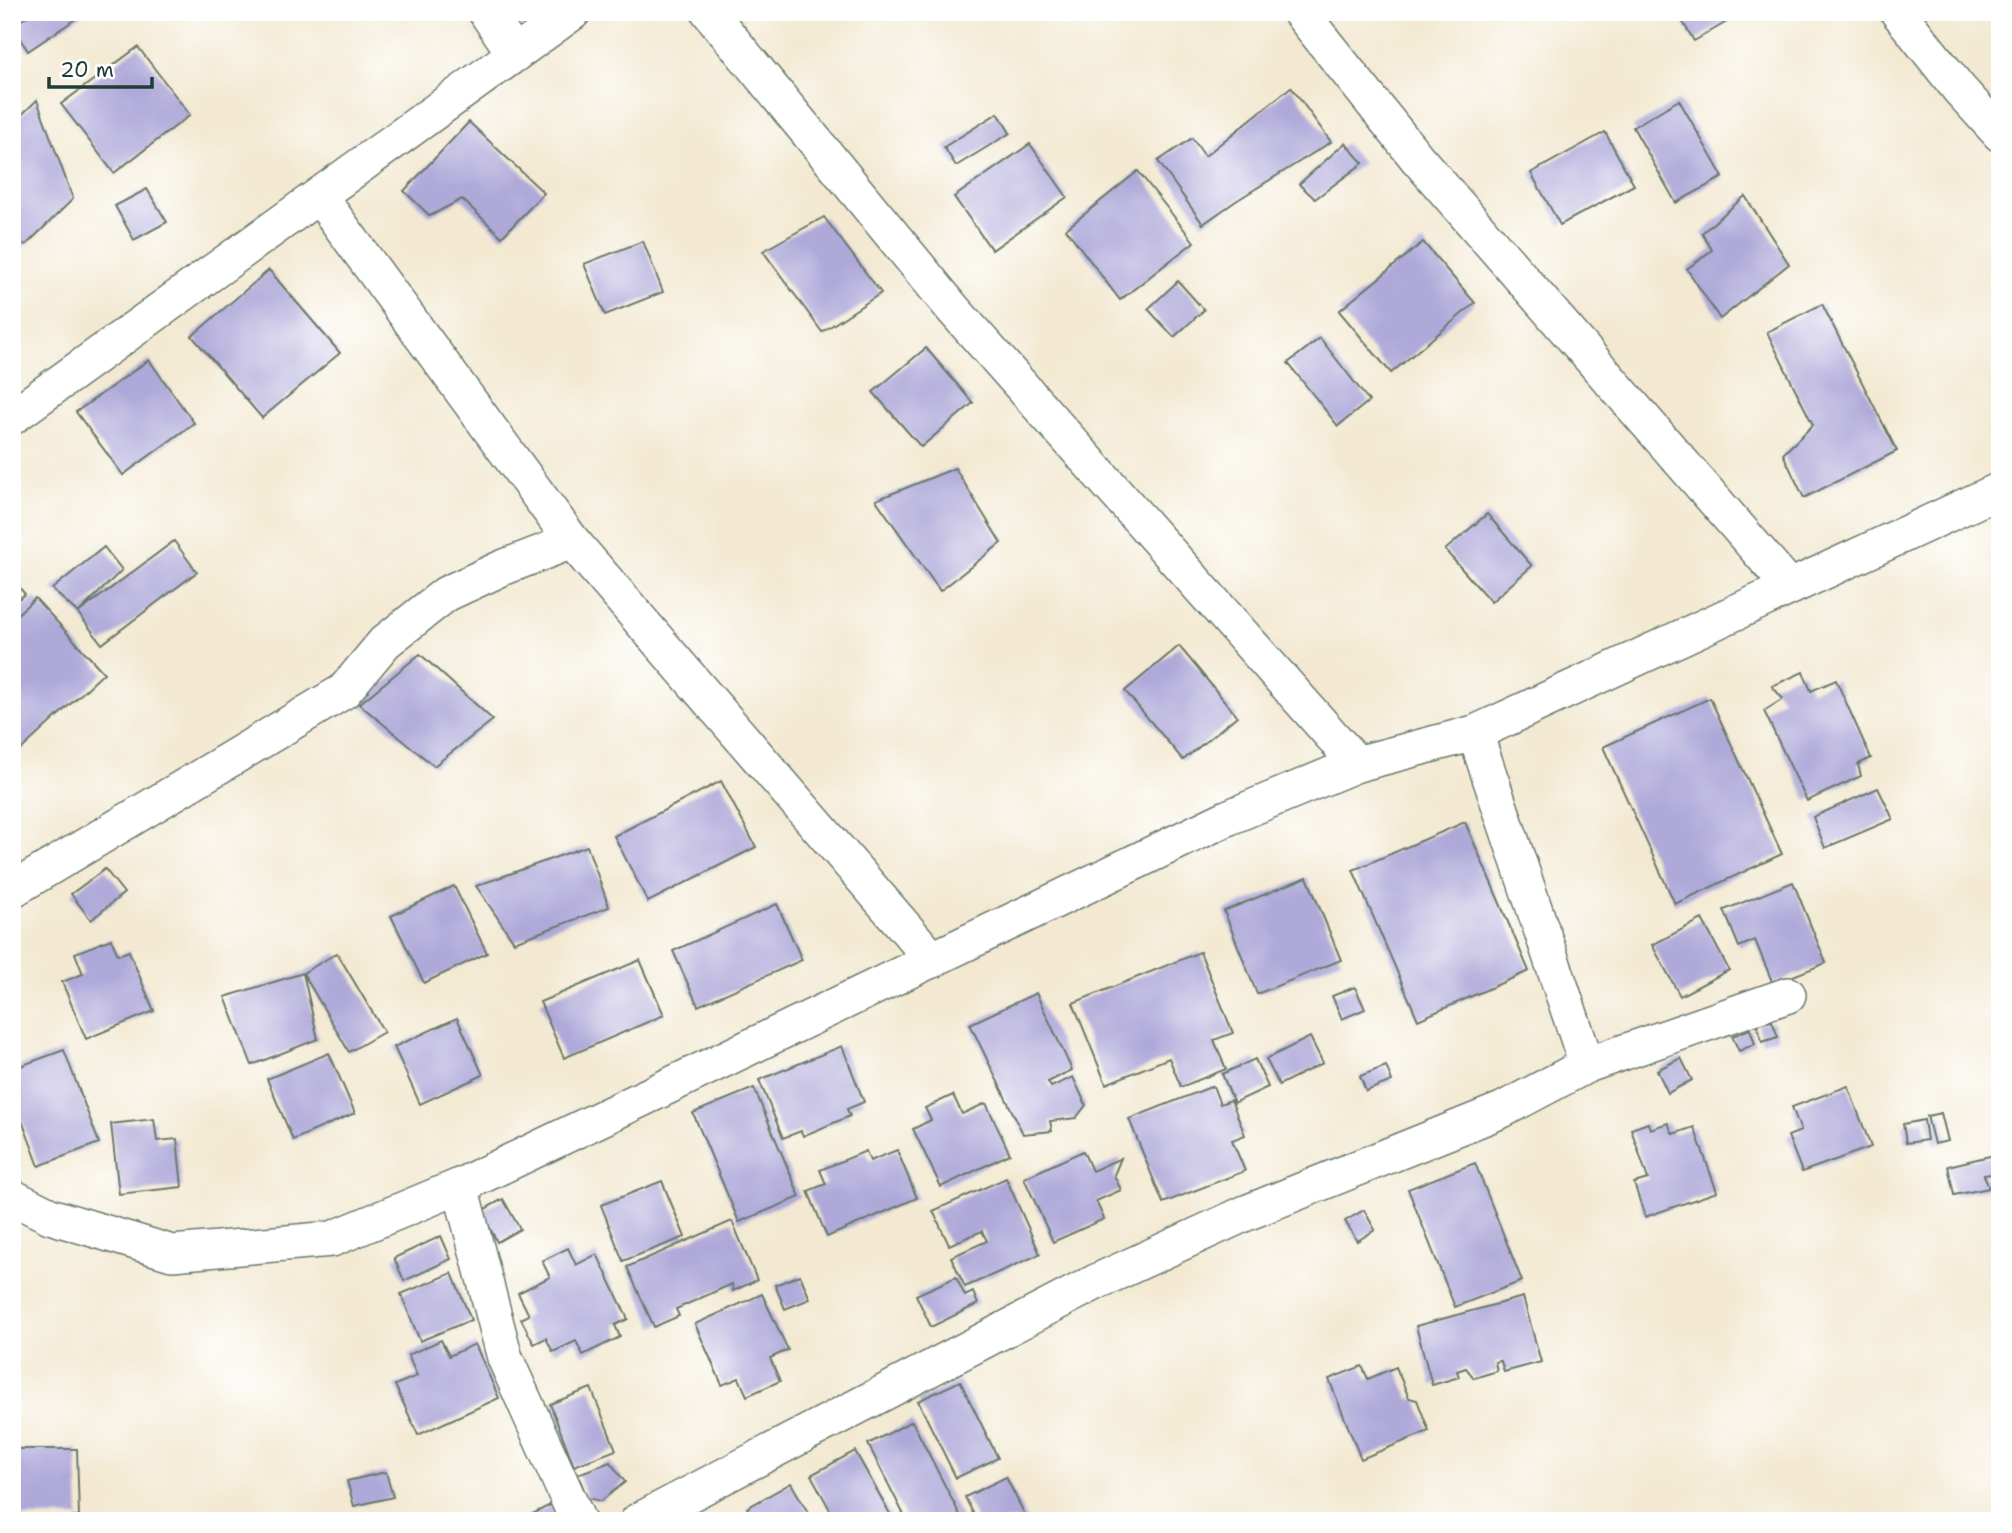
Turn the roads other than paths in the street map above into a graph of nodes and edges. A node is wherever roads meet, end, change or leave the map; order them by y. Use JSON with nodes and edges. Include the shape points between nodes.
{"nodes":[{"id":1,"x":486,"y":12,"type":"edge"},
{"id":2,"x":573,"y":12,"type":"edge"},
{"id":3,"x":709,"y":12,"type":"edge"},
{"id":4,"x":1300,"y":12,"type":"edge"},
{"id":5,"x":1898,"y":12,"type":"edge"},
{"id":6,"x":515,"y":54,"type":"junction"},
{"id":7,"x":2000,"y":134,"type":"edge"},
{"id":8,"x":319,"y":196,"type":"junction"},
{"id":9,"x":12,"y":417,"type":"edge"},
{"id":10,"x":2000,"y":490,"type":"edge"},
{"id":11,"x":572,"y":541,"type":"junction"},
{"id":12,"x":1789,"y":586,"type":"junction"},
{"id":13,"x":1475,"y":733,"type":"junction"},
{"id":14,"x":1357,"y":764,"type":"junction"},
{"id":15,"x":12,"y":890,"type":"edge"},
{"id":16,"x":933,"y":960,"type":"junction"},
{"id":17,"x":1788,"y":995,"type":"dead end"},
{"id":18,"x":1587,"y":1065,"type":"junction"},
{"id":19,"x":460,"y":1186,"type":"junction"},
{"id":20,"x":12,"y":1197,"type":"edge"},
{"id":21,"x":578,"y":1521,"type":"edge"},
{"id":22,"x":638,"y":1521,"type":"edge"}],
"edges":[{"from":1,"to":6,"type":"street"},
{"from":2,"to":6,"type":"street"},
{"from":3,"to":14,"type":"street","via":[[953,309]]},
{"from":4,"to":12,"type":"street","via":[[1417,158]]},
{"from":5,"to":7,"type":"street"},
{"from":6,"to":8,"type":"street"},
{"from":8,"to":9,"type":"street"},
{"from":8,"to":11,"type":"street"},
{"from":10,"to":12,"type":"street"},
{"from":11,"to":15,"type":"street","via":[[446,594],[385,642],[344,691]]},
{"from":11,"to":16,"type":"street"},
{"from":12,"to":13,"type":"street"},
{"from":13,"to":14,"type":"street"},
{"from":13,"to":18,"type":"street"},
{"from":14,"to":16,"type":"street","via":[[1227,818]]},
{"from":16,"to":19,"type":"street"},
{"from":17,"to":18,"type":"street"},
{"from":18,"to":22,"type":"street","via":[[1502,1110],[1246,1213],[1096,1282]]},
{"from":19,"to":20,"type":"street","via":[[332,1239],[172,1254],[50,1216]]},
{"from":19,"to":21,"type":"street","via":[[505,1358]]}]}
